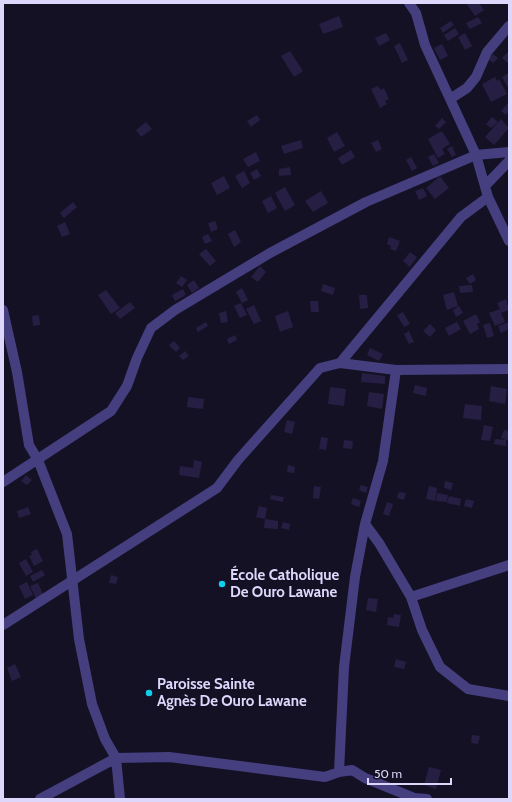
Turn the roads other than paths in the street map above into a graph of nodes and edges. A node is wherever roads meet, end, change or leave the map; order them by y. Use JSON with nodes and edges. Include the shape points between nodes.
{"nodes":[{"id":1,"x":409,"y":3,"type":"edge"},
{"id":2,"x":509,"y":26,"type":"edge"},
{"id":3,"x":450,"y":99,"type":"junction"},
{"id":4,"x":509,"y":152,"type":"edge"},
{"id":5,"x":476,"y":155,"type":"junction"},
{"id":6,"x":509,"y":161,"type":"edge"},
{"id":7,"x":485,"y":186,"type":"junction"},
{"id":8,"x":488,"y":197,"type":"junction"},
{"id":9,"x":509,"y":241,"type":"edge"},
{"id":10,"x":3,"y":310,"type":"edge"},
{"id":11,"x":340,"y":363,"type":"junction"},
{"id":12,"x":509,"y":369,"type":"edge"},
{"id":13,"x":396,"y":370,"type":"junction"},
{"id":14,"x":38,"y":460,"type":"junction"},
{"id":15,"x":3,"y":482,"type":"edge"},
{"id":16,"x":365,"y":524,"type":"junction"},
{"id":17,"x":509,"y":565,"type":"edge"},
{"id":18,"x":71,"y":580,"type":"junction"},
{"id":19,"x":411,"y":597,"type":"junction"},
{"id":20,"x":3,"y":625,"type":"edge"},
{"id":21,"x":509,"y":696,"type":"edge"},
{"id":22,"x":116,"y":758,"type":"junction"},
{"id":23,"x":339,"y":772,"type":"junction"},
{"id":24,"x":414,"y":798,"type":"edge"},
{"id":25,"x":40,"y":799,"type":"edge"},
{"id":26,"x":120,"y":799,"type":"edge"},
{"id":27,"x":428,"y":799,"type":"edge"}],
"edges":[{"from":1,"to":3,"type":"street","via":[[416,14],[425,45]]},
{"from":2,"to":3,"type":"street","via":[[487,52],[476,77],[467,88]]},
{"from":3,"to":5,"type":"street"},
{"from":4,"to":5,"type":"street"},
{"from":5,"to":7,"type":"street"},
{"from":5,"to":14,"type":"street","via":[[366,202],[270,253],[174,310],[151,328],[136,358],[127,386],[111,411]]},
{"from":6,"to":7,"type":"street"},
{"from":7,"to":8,"type":"street"},
{"from":8,"to":9,"type":"street"},
{"from":8,"to":11,"type":"street","via":[[461,217]]},
{"from":10,"to":14,"type":"street","via":[[29,445]]},
{"from":11,"to":13,"type":"street"},
{"from":11,"to":18,"type":"street","via":[[320,368],[238,460],[217,488]]},
{"from":12,"to":13,"type":"street"},
{"from":13,"to":16,"type":"street","via":[[383,461]]},
{"from":14,"to":15,"type":"street"},
{"from":14,"to":18,"type":"street","via":[[67,534]]},
{"from":16,"to":19,"type":"street"},
{"from":16,"to":23,"type":"street","via":[[355,577],[344,667]]},
{"from":17,"to":19,"type":"street"},
{"from":18,"to":20,"type":"street"},
{"from":18,"to":22,"type":"street","via":[[92,704],[105,739]]},
{"from":19,"to":21,"type":"street","via":[[422,630],[440,667],[468,689]]},
{"from":22,"to":23,"type":"street","via":[[169,757],[324,777]]},
{"from":22,"to":25,"type":"street"},
{"from":22,"to":26,"type":"street"},
{"from":23,"to":24,"type":"street","via":[[352,770]]},
{"from":24,"to":27,"type":"street"}]}
